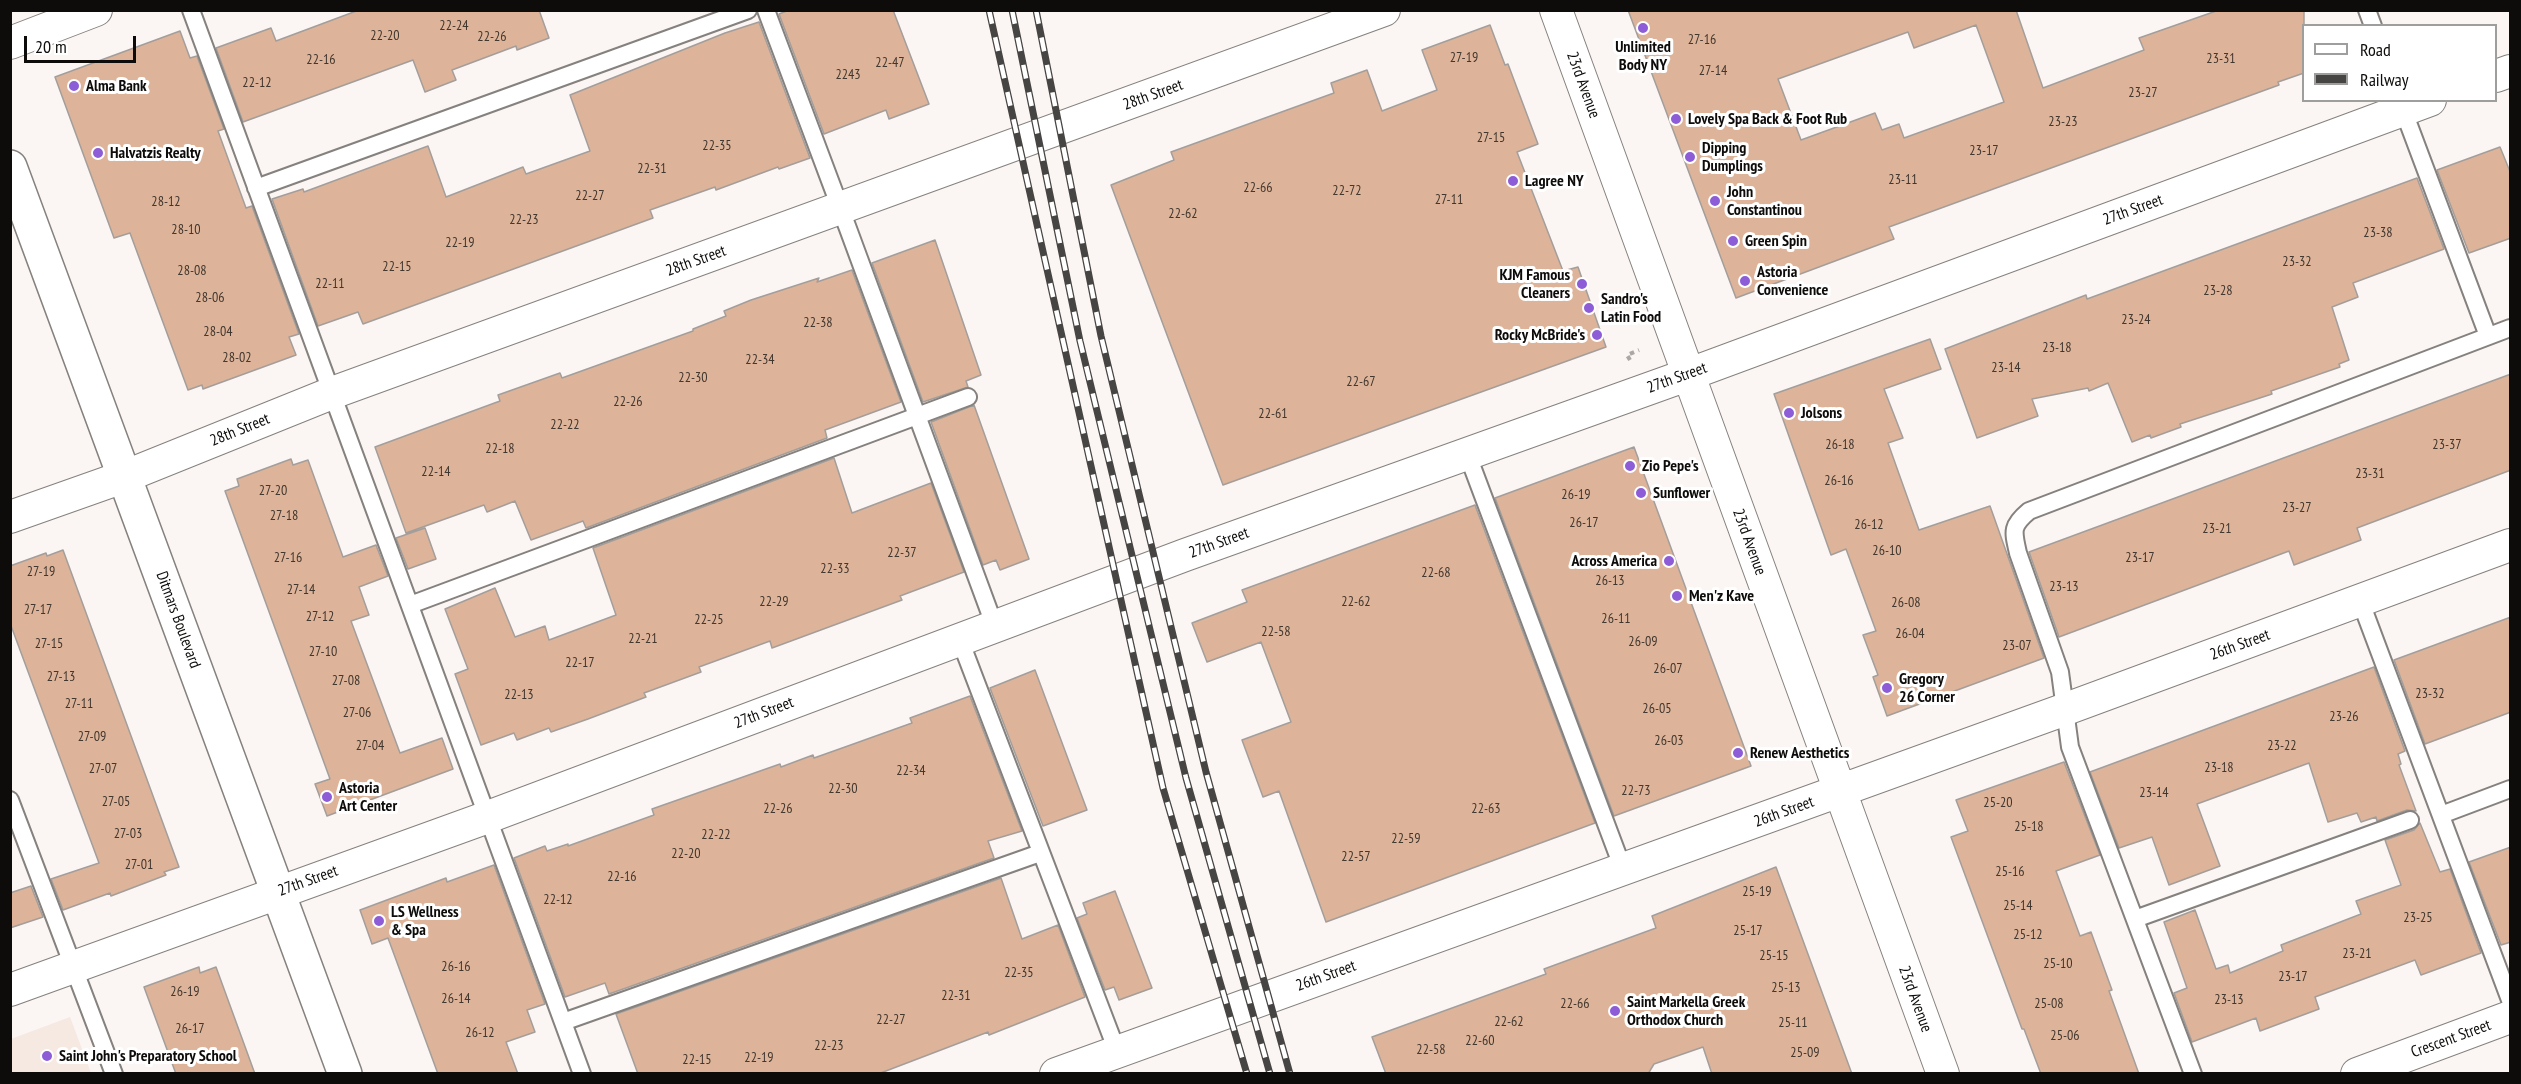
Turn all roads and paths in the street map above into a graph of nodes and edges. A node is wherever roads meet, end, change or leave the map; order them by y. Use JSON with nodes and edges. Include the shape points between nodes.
{"nodes":[{"id":1,"x":96,"y":10,"type":"edge"},
{"id":2,"x":191,"y":10,"type":"edge"},
{"id":3,"x":766,"y":10,"type":"edge"},
{"id":4,"x":1384,"y":10,"type":"edge"},
{"id":5,"x":1556,"y":10,"type":"edge"},
{"id":6,"x":740,"y":12,"type":"edge"},
{"id":7,"x":10,"y":43,"type":"edge"},
{"id":8,"x":2411,"y":104,"type":"edge"},
{"id":9,"x":10,"y":167,"type":"edge"},
{"id":10,"x":256,"y":188,"type":"junction"},
{"id":11,"x":841,"y":209,"type":"junction"},
{"id":12,"x":2511,"y":328,"type":"edge"},
{"id":13,"x":2488,"y":336,"type":"junction"},
{"id":14,"x":1687,"y":375,"type":"junction"},
{"id":15,"x":332,"y":393,"type":"junction"},
{"id":16,"x":968,"y":397,"type":"dead end"},
{"id":17,"x":916,"y":416,"type":"junction"},
{"id":18,"x":1467,"y":453,"type":"junction"},
{"id":19,"x":126,"y":476,"type":"junction"},
{"id":20,"x":10,"y":517,"type":"edge"},
{"id":21,"x":2511,"y":545,"type":"edge"},
{"id":22,"x":2360,"y":600,"type":"junction"},
{"id":23,"x":410,"y":605,"type":"junction"},
{"id":24,"x":995,"y":627,"type":"junction"},
{"id":25,"x":960,"y":640,"type":"junction"},
{"id":26,"x":2066,"y":710,"type":"junction"},
{"id":27,"x":2511,"y":789,"type":"edge"},
{"id":28,"x":1840,"y":791,"type":"junction"},
{"id":29,"x":10,"y":800,"type":"edge"},
{"id":30,"x":2441,"y":815,"type":"junction"},
{"id":31,"x":488,"y":817,"type":"junction"},
{"id":32,"x":2410,"y":820,"type":"dead end"},
{"id":33,"x":1040,"y":853,"type":"junction"},
{"id":34,"x":1623,"y":869,"type":"junction"},
{"id":35,"x":279,"y":892,"type":"junction"},
{"id":36,"x":2135,"y":919,"type":"junction"},
{"id":37,"x":74,"y":967,"type":"junction"},
{"id":38,"x":10,"y":990,"type":"edge"},
{"id":39,"x":2511,"y":1000,"type":"edge"},
{"id":40,"x":2511,"y":1017,"type":"edge"},
{"id":41,"x":563,"y":1022,"type":"junction"},
{"id":42,"x":1117,"y":1051,"type":"junction"},
{"id":43,"x":114,"y":1074,"type":"edge"},
{"id":44,"x":345,"y":1074,"type":"edge"},
{"id":45,"x":582,"y":1074,"type":"edge"},
{"id":46,"x":1056,"y":1074,"type":"edge"},
{"id":47,"x":1942,"y":1074,"type":"edge"},
{"id":48,"x":2193,"y":1074,"type":"edge"},
{"id":49,"x":2357,"y":1074,"type":"edge"}],
"edges":[{"from":1,"to":7,"type":"street"},
{"from":2,"to":10,"type":"lane"},
{"from":3,"to":11,"type":"lane"},
{"from":4,"to":11,"type":"street","name":"28th Street"},
{"from":5,"to":14,"type":"street","name":"23rd Avenue"},
{"from":6,"to":10,"type":"lane"},
{"from":8,"to":13,"type":"lane"},
{"from":8,"to":14,"type":"street","name":"27th Street"},
{"from":9,"to":19,"type":"street","name":"Ditmars Boulevard"},
{"from":10,"to":15,"type":"lane"},
{"from":11,"to":15,"type":"street","name":"28th Street"},
{"from":11,"to":17,"type":"lane"},
{"from":12,"to":13,"type":"lane"},
{"from":13,"to":26,"type":"lane","via":[[2028,511],[2016,522],[2014,533],[2060,672]]},
{"from":14,"to":18,"type":"street","name":"27th Street"},
{"from":14,"to":28,"type":"street","name":"23rd Avenue"},
{"from":15,"to":19,"type":"street","name":"28th Street"},
{"from":15,"to":23,"type":"lane"},
{"from":16,"to":17,"type":"lane"},
{"from":17,"to":23,"type":"lane"},
{"from":17,"to":24,"type":"lane"},
{"from":18,"to":24,"type":"street","name":"27th Street"},
{"from":18,"to":34,"type":"lane"},
{"from":19,"to":20,"type":"street","name":"28th Street"},
{"from":19,"to":35,"type":"street","name":"Ditmars Boulevard"},
{"from":21,"to":22,"type":"street","name":"26th Street"},
{"from":22,"to":26,"type":"street","name":"26th Street"},
{"from":22,"to":30,"type":"lane"},
{"from":23,"to":31,"type":"lane"},
{"from":24,"to":25,"type":"street","name":"27th Street"},
{"from":25,"to":31,"type":"street","name":"27th Street"},
{"from":25,"to":33,"type":"lane"},
{"from":26,"to":28,"type":"street","name":"26th Street"},
{"from":26,"to":36,"type":"lane","via":[[2070,747]]},
{"from":27,"to":30,"type":"lane"},
{"from":28,"to":34,"type":"street","name":"26th Street"},
{"from":28,"to":47,"type":"street","name":"23rd Avenue"},
{"from":29,"to":37,"type":"lane"},
{"from":30,"to":39,"type":"lane"},
{"from":31,"to":35,"type":"street","name":"27th Street"},
{"from":31,"to":41,"type":"lane"},
{"from":32,"to":36,"type":"lane"},
{"from":33,"to":41,"type":"lane"},
{"from":33,"to":42,"type":"lane"},
{"from":34,"to":42,"type":"street","name":"26th Street"},
{"from":35,"to":37,"type":"street","name":"27th Street"},
{"from":35,"to":44,"type":"street","name":"Ditmars Boulevard"},
{"from":36,"to":48,"type":"lane"},
{"from":37,"to":38,"type":"street","name":"27th Street"},
{"from":37,"to":43,"type":"lane"},
{"from":40,"to":49,"type":"street","name":"Crescent Street"},
{"from":41,"to":45,"type":"lane"},
{"from":42,"to":46,"type":"street","name":"26th Street"}]}
